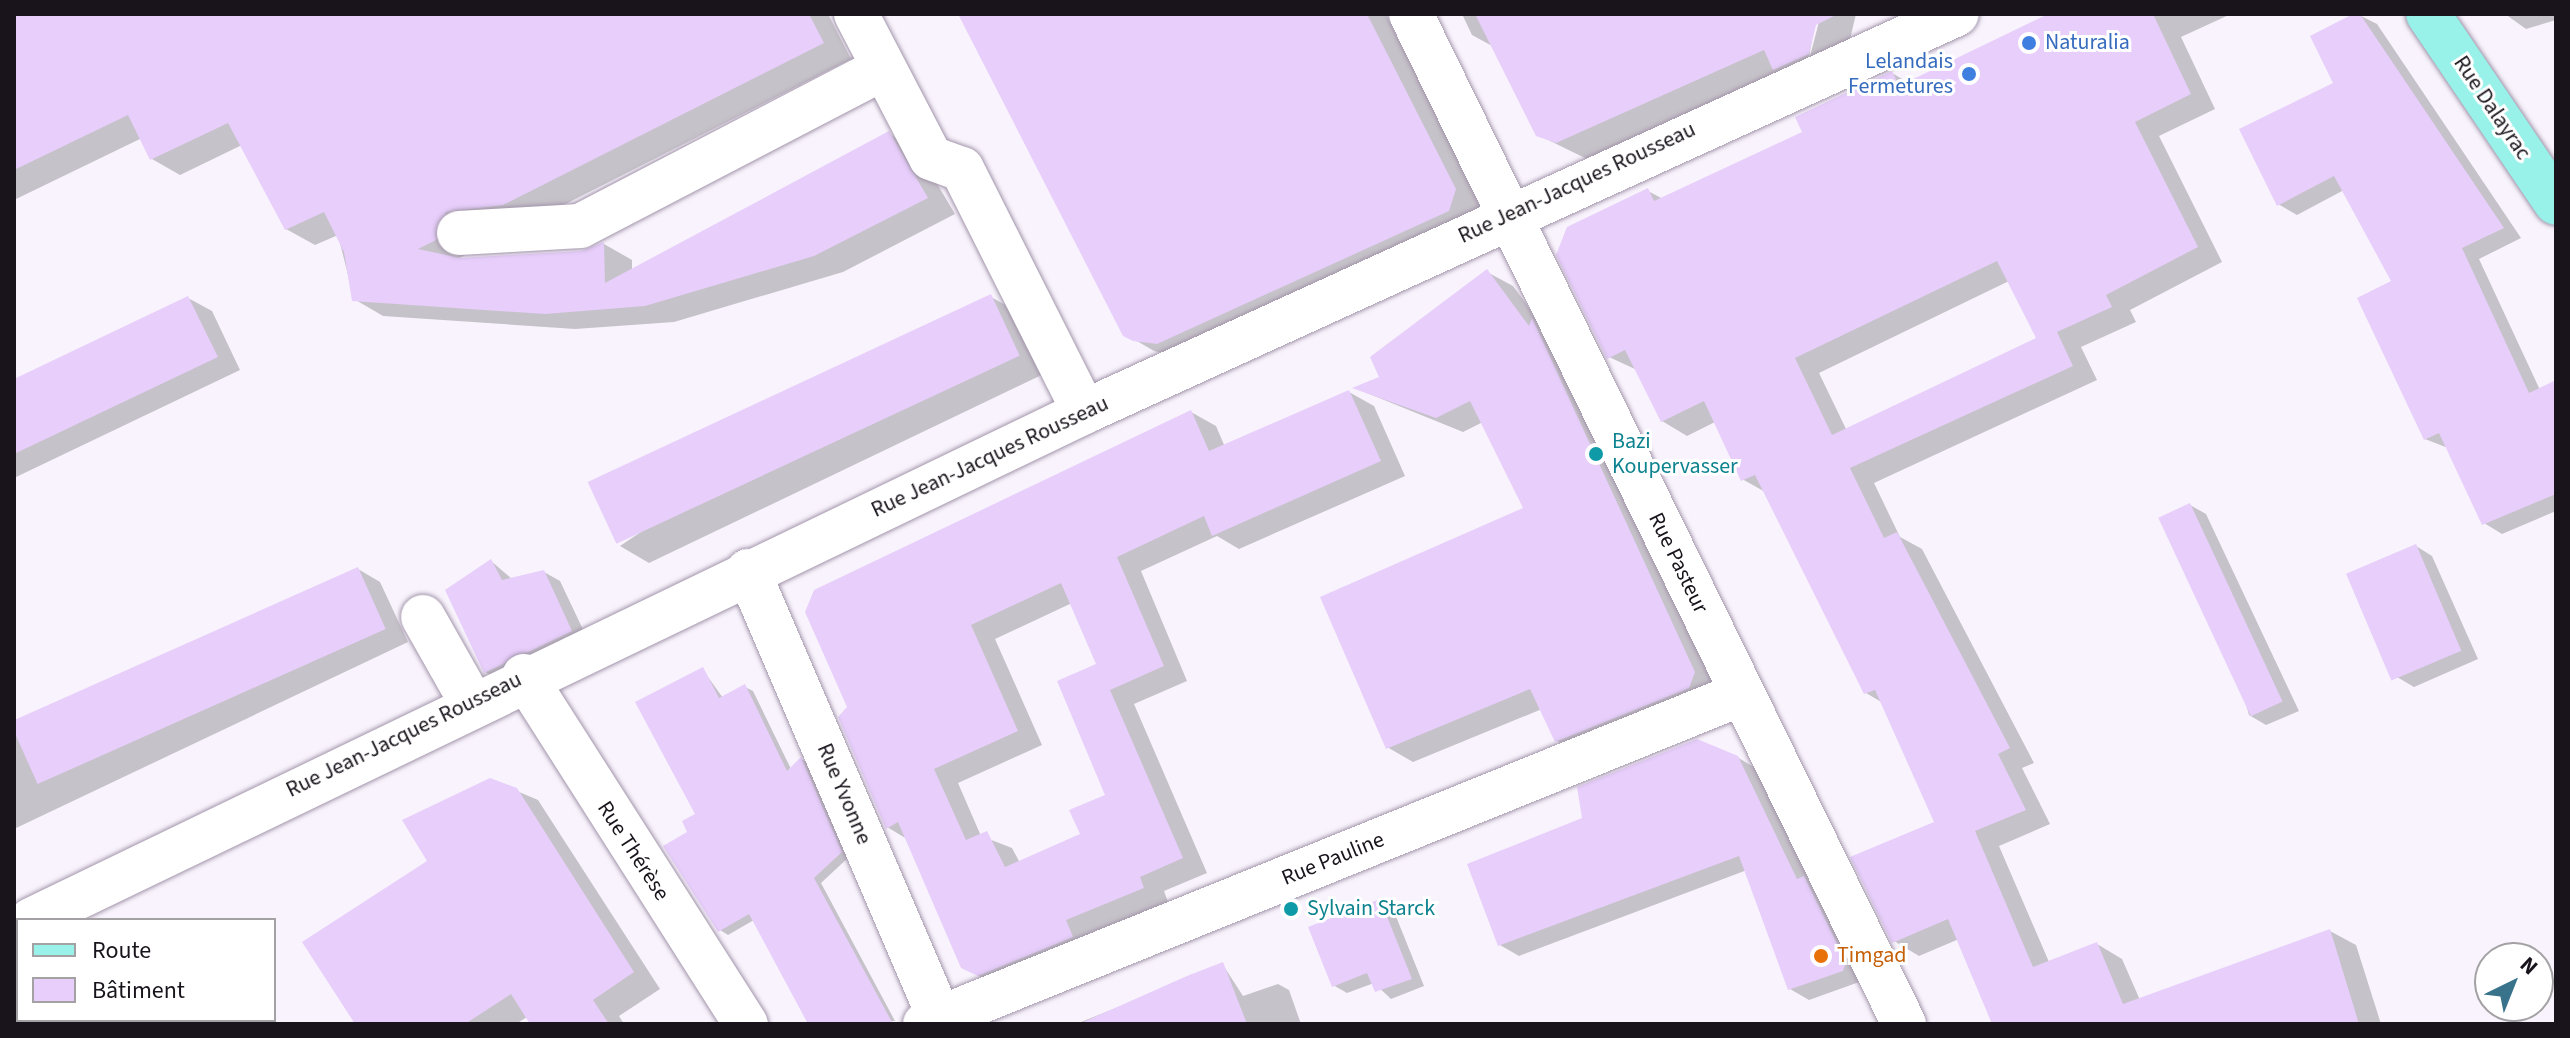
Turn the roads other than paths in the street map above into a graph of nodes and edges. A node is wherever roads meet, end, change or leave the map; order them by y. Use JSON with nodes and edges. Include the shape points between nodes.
{"nodes":[{"id":1,"x":856,"y":14,"type":"edge"},
{"id":2,"x":1411,"y":14,"type":"edge"},
{"id":3,"x":1957,"y":14,"type":"edge"},
{"id":4,"x":2428,"y":14,"type":"edge"},
{"id":5,"x":883,"y":68,"type":"junction"},
{"id":6,"x":2556,"y":203,"type":"edge"},
{"id":7,"x":1511,"y":212,"type":"junction"},
{"id":8,"x":459,"y":233,"type":"dead end"},
{"id":9,"x":1084,"y":412,"type":"junction"},
{"id":10,"x":748,"y":571,"type":"junction"},
{"id":11,"x":423,"y":617,"type":"dead end"},
{"id":12,"x":524,"y":676,"type":"junction"},
{"id":13,"x":1741,"y":694,"type":"junction"},
{"id":14,"x":471,"y":702,"type":"junction"},
{"id":15,"x":35,"y":918,"type":"edge"},
{"id":16,"x":932,"y":1021,"type":"edge"},
{"id":17,"x":746,"y":1024,"type":"edge"},
{"id":18,"x":1904,"y":1024,"type":"edge"}],
"edges":[{"from":1,"to":5,"type":"street"},
{"from":2,"to":7,"type":"street","name":"Rue Pasteur"},
{"from":3,"to":7,"type":"street","name":"Rue Jean-Jacques Rousseau"},
{"from":4,"to":6,"type":"main road","name":"Rue Dalayrac"},
{"from":5,"to":8,"type":"street","via":[[580,226]]},
{"from":5,"to":9,"type":"street","via":[[931,158],[962,169]]},
{"from":7,"to":9,"type":"street","name":"Rue Jean-Jacques Rousseau"},
{"from":7,"to":13,"type":"street","name":"Rue Pasteur"},
{"from":9,"to":10,"type":"street","name":"Rue Jean-Jacques Rousseau"},
{"from":10,"to":12,"type":"street","name":"Rue Jean-Jacques Rousseau"},
{"from":10,"to":16,"type":"street","name":"Rue Yvonne"},
{"from":11,"to":14,"type":"street"},
{"from":12,"to":14,"type":"street","name":"Rue Jean-Jacques Rousseau"},
{"from":12,"to":17,"type":"street","name":"Rue Thérèse"},
{"from":13,"to":16,"type":"street","name":"Rue Pauline"},
{"from":13,"to":18,"type":"street","name":"Rue Pasteur"},
{"from":14,"to":15,"type":"street","name":"Rue Jean-Jacques Rousseau"}]}
